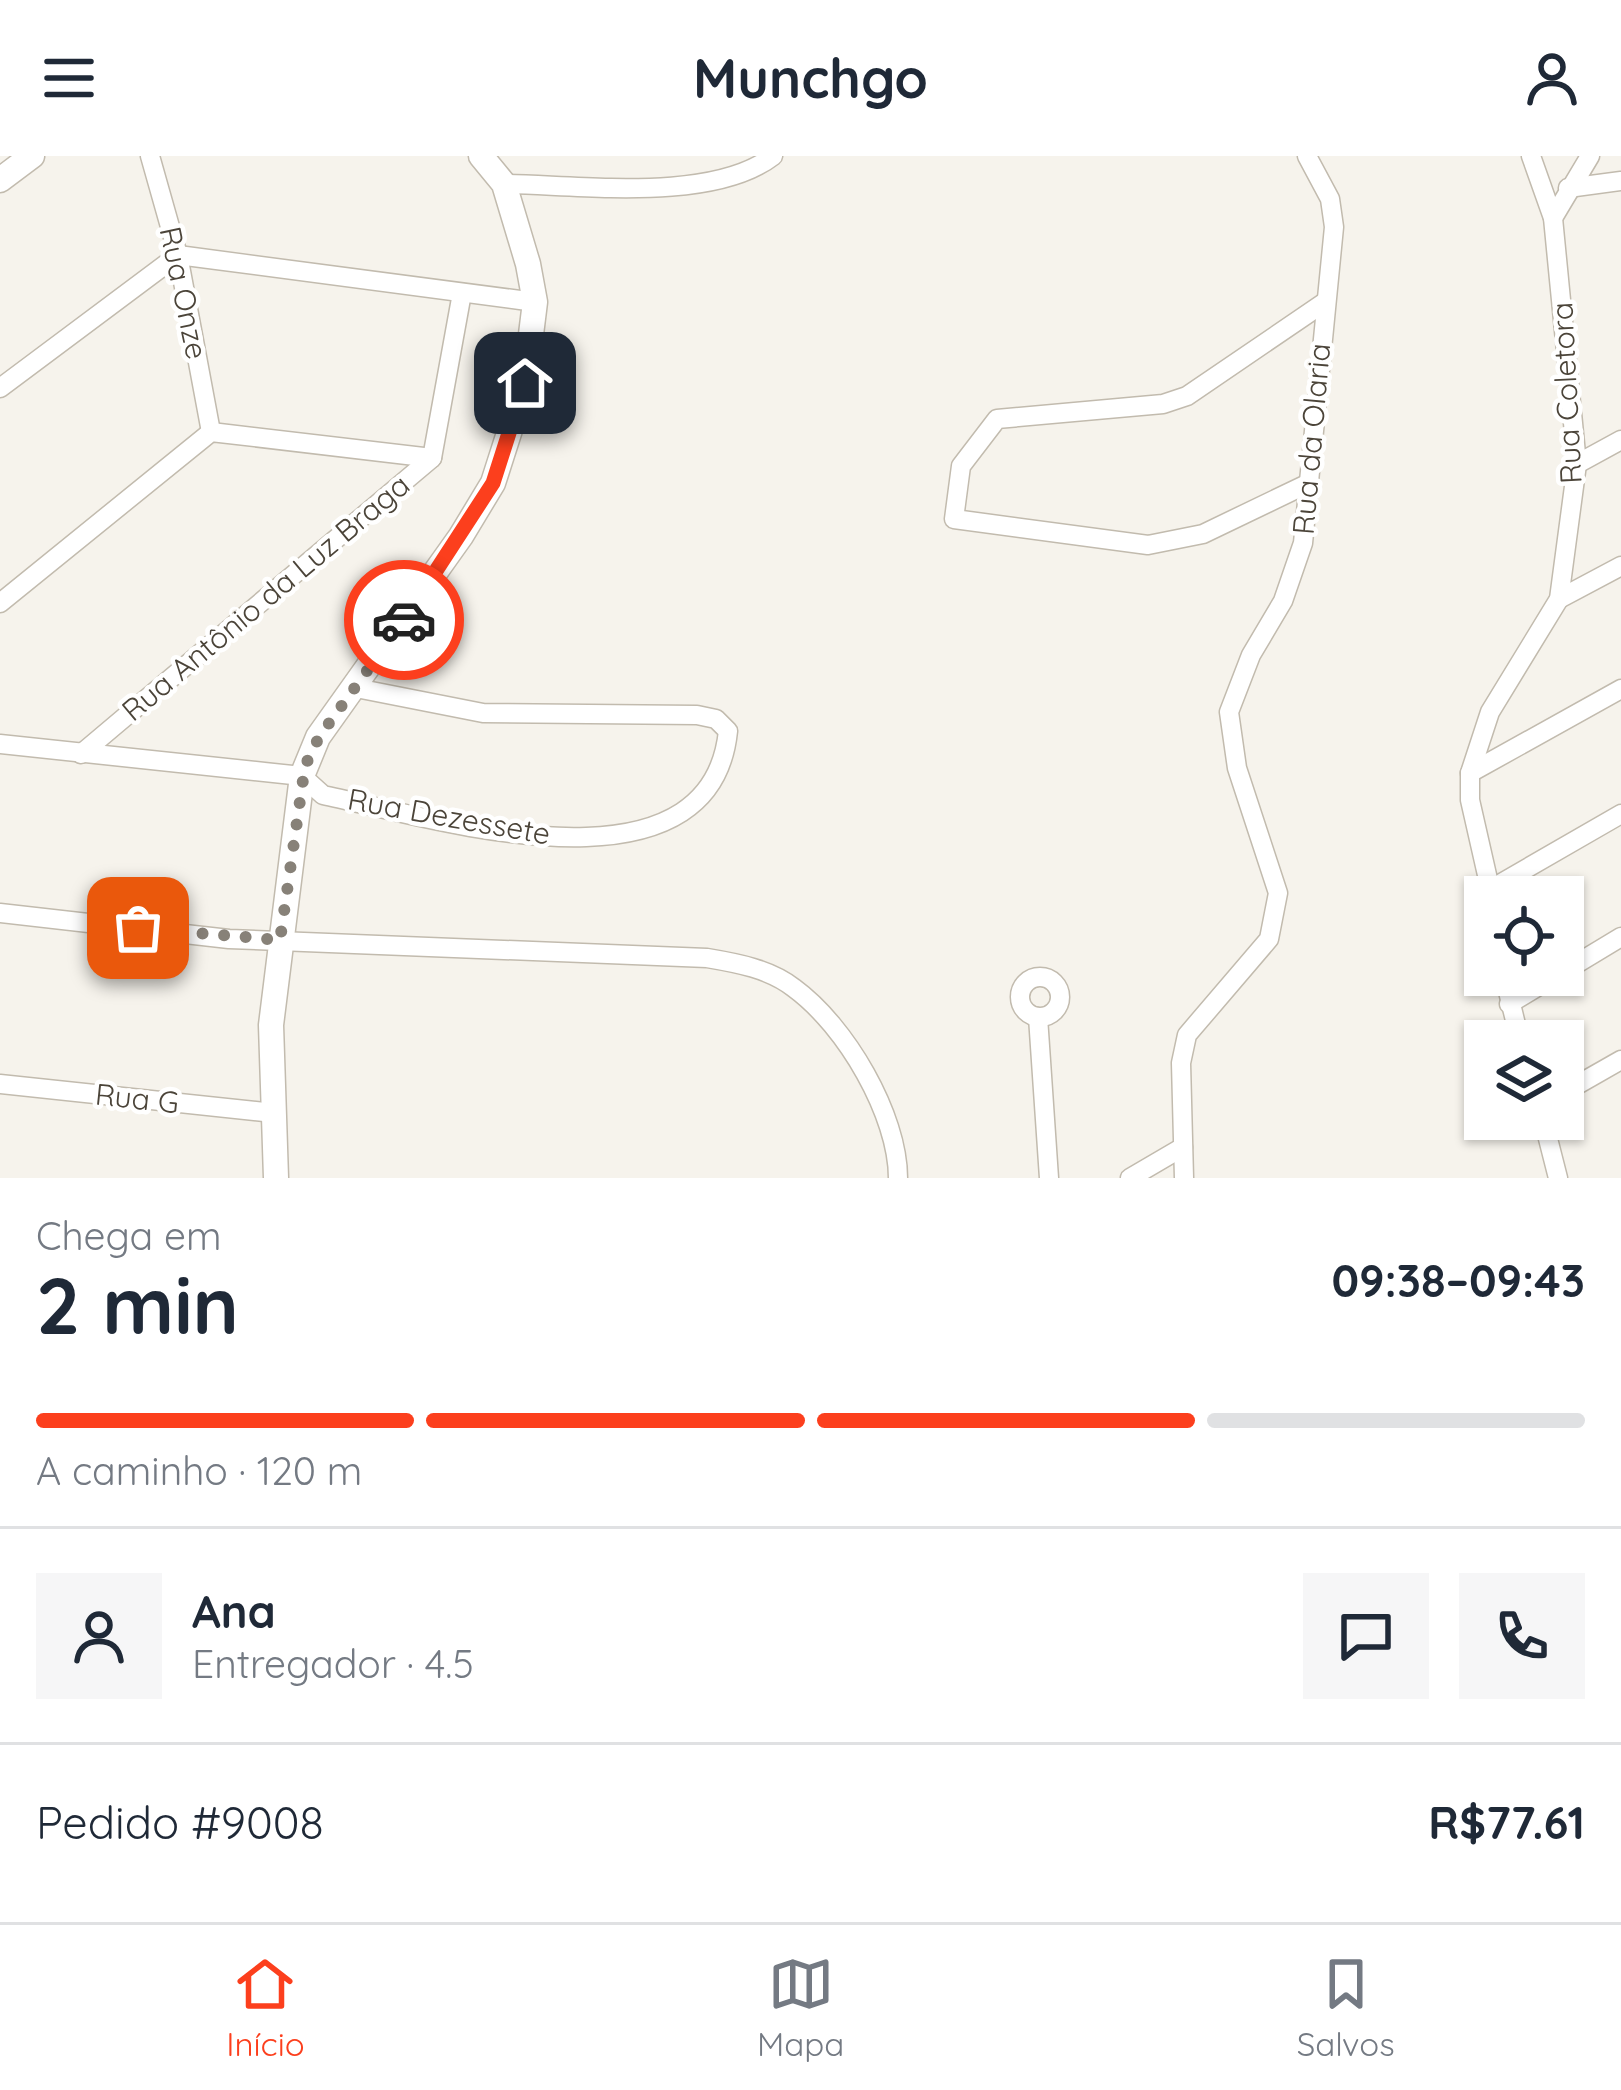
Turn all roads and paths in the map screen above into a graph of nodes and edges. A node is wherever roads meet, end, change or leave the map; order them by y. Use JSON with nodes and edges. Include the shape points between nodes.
{"nodes":[{"id":1,"x":32,"y":156,"type":"edge"},
{"id":2,"x":150,"y":156,"type":"edge"},
{"id":3,"x":481,"y":156,"type":"edge"},
{"id":4,"x":772,"y":156,"type":"edge"},
{"id":5,"x":1307,"y":156,"type":"edge"},
{"id":6,"x":1531,"y":156,"type":"edge"},
{"id":7,"x":1590,"y":156,"type":"edge"},
{"id":8,"x":0,"y":180,"type":"edge"},
{"id":9,"x":1621,"y":182,"type":"edge"},
{"id":10,"x":504,"y":184,"type":"junction"},
{"id":11,"x":1568,"y":188,"type":"junction"},
{"id":12,"x":1553,"y":218,"type":"junction"},
{"id":13,"x":178,"y":255,"type":"junction"},
{"id":14,"x":462,"y":293,"type":"junction"},
{"id":15,"x":535,"y":302,"type":"junction"},
{"id":16,"x":1324,"y":302,"type":"junction"},
{"id":17,"x":0,"y":388,"type":"edge"},
{"id":18,"x":211,"y":432,"type":"junction"},
{"id":19,"x":1621,"y":440,"type":"edge"},
{"id":20,"x":432,"y":458,"type":"junction"},
{"id":21,"x":1576,"y":464,"type":"junction"},
{"id":22,"x":1309,"y":483,"type":"junction"},
{"id":23,"x":1621,"y":566,"type":"edge"},
{"id":24,"x":1559,"y":599,"type":"junction"},
{"id":25,"x":0,"y":602,"type":"edge"},
{"id":26,"x":356,"y":688,"type":"junction"},
{"id":27,"x":1621,"y":689,"type":"edge"},
{"id":28,"x":0,"y":745,"type":"edge"},
{"id":29,"x":81,"y":754,"type":"junction"},
{"id":30,"x":1470,"y":773,"type":"junction"},
{"id":31,"x":302,"y":776,"type":"junction"},
{"id":32,"x":1621,"y":814,"type":"edge"},
{"id":33,"x":1488,"y":876,"type":"edge"},
{"id":34,"x":1520,"y":876,"type":"edge"},
{"id":35,"x":0,"y":913,"type":"edge"},
{"id":36,"x":1621,"y":937,"type":"edge"},
{"id":37,"x":280,"y":940,"type":"junction"},
{"id":38,"x":1584,"y":959,"type":"edge"},
{"id":39,"x":1508,"y":996,"type":"edge"},
{"id":40,"x":1522,"y":996,"type":"edge"},
{"id":41,"x":1509,"y":1004,"type":"junction"},
{"id":42,"x":1038,"y":1017,"type":"dead end"},
{"id":43,"x":1514,"y":1020,"type":"edge"},
{"id":44,"x":1621,"y":1060,"type":"edge"},
{"id":45,"x":1584,"y":1081,"type":"edge"},
{"id":46,"x":0,"y":1084,"type":"edge"},
{"id":47,"x":274,"y":1113,"type":"junction"},
{"id":48,"x":1548,"y":1140,"type":"edge"},
{"id":49,"x":1183,"y":1147,"type":"junction"},
{"id":50,"x":277,"y":1178,"type":"edge"},
{"id":51,"x":898,"y":1178,"type":"edge"},
{"id":52,"x":1049,"y":1178,"type":"edge"},
{"id":53,"x":1130,"y":1178,"type":"edge"},
{"id":54,"x":1184,"y":1178,"type":"edge"},
{"id":55,"x":1558,"y":1178,"type":"edge"}],
"edges":[{"from":1,"to":8,"type":"street"},
{"from":2,"to":13,"type":"street","name":"Rua Onze"},
{"from":3,"to":10,"type":"street"},
{"from":4,"to":10,"type":"street","via":[[732,178],[697,184]]},
{"from":5,"to":16,"type":"street","name":"Rua da Olaria","via":[[1325,186],[1334,227]]},
{"from":6,"to":12,"type":"street","name":"Rua Coletora"},
{"from":7,"to":11,"type":"street"},
{"from":9,"to":11,"type":"street"},
{"from":10,"to":15,"type":"street"},
{"from":11,"to":12,"type":"street"},
{"from":12,"to":21,"type":"street","name":"Rua Coletora"},
{"from":13,"to":14,"type":"street"},
{"from":13,"to":17,"type":"street"},
{"from":13,"to":18,"type":"street","name":"Rua Onze"},
{"from":14,"to":15,"type":"street"},
{"from":14,"to":20,"type":"street","name":"Rua Antônio da Luz Braga"},
{"from":15,"to":26,"type":"street","via":[[525,383],[493,483]]},
{"from":16,"to":22,"type":"street","name":"Rua da Olaria"},
{"from":16,"to":22,"type":"street","via":[[1187,396],[998,419],[961,466],[954,519],[1148,545],[1203,534]]},
{"from":18,"to":20,"type":"street"},
{"from":18,"to":25,"type":"street"},
{"from":19,"to":21,"type":"street"},
{"from":20,"to":29,"type":"street","name":"Rua Antônio da Luz Braga"},
{"from":21,"to":24,"type":"street","name":"Rua Coletora"},
{"from":22,"to":49,"type":"street","name":"Rua da Olaria","via":[[1303,544],[1283,601],[1228,712],[1237,768],[1278,893],[1276,914],[1269,939],[1187,1035]]},
{"from":23,"to":24,"type":"street"},
{"from":24,"to":30,"type":"street","name":"Rua Coletora","via":[[1490,712]]},
{"from":26,"to":31,"type":"street"},
{"from":26,"to":31,"type":"street","name":"Rua Dezessete","via":[[483,713],[697,715],[728,731],[726,749],[688,806],[655,829],[557,837],[323,794]]},
{"from":27,"to":30,"type":"street"},
{"from":28,"to":29,"type":"street"},
{"from":29,"to":31,"type":"street"},
{"from":30,"to":33,"type":"street","name":"Rua Coletora"},
{"from":31,"to":37,"type":"street"},
{"from":32,"to":34,"type":"street"},
{"from":35,"to":37,"type":"street"},
{"from":36,"to":38,"type":"street"},
{"from":37,"to":47,"type":"street"},
{"from":37,"to":51,"type":"street","via":[[745,964],[795,988],[846,1047],[886,1108]]},
{"from":39,"to":41,"type":"street"},
{"from":40,"to":41,"type":"street"},
{"from":41,"to":43,"type":"street"},
{"from":42,"to":52,"type":"street"},
{"from":44,"to":45,"type":"street"},
{"from":46,"to":47,"type":"street","name":"Rua G"},
{"from":47,"to":50,"type":"street"},
{"from":48,"to":55,"type":"street"},
{"from":49,"to":53,"type":"street"},
{"from":49,"to":54,"type":"street","name":"Rua da Olaria"}]}
